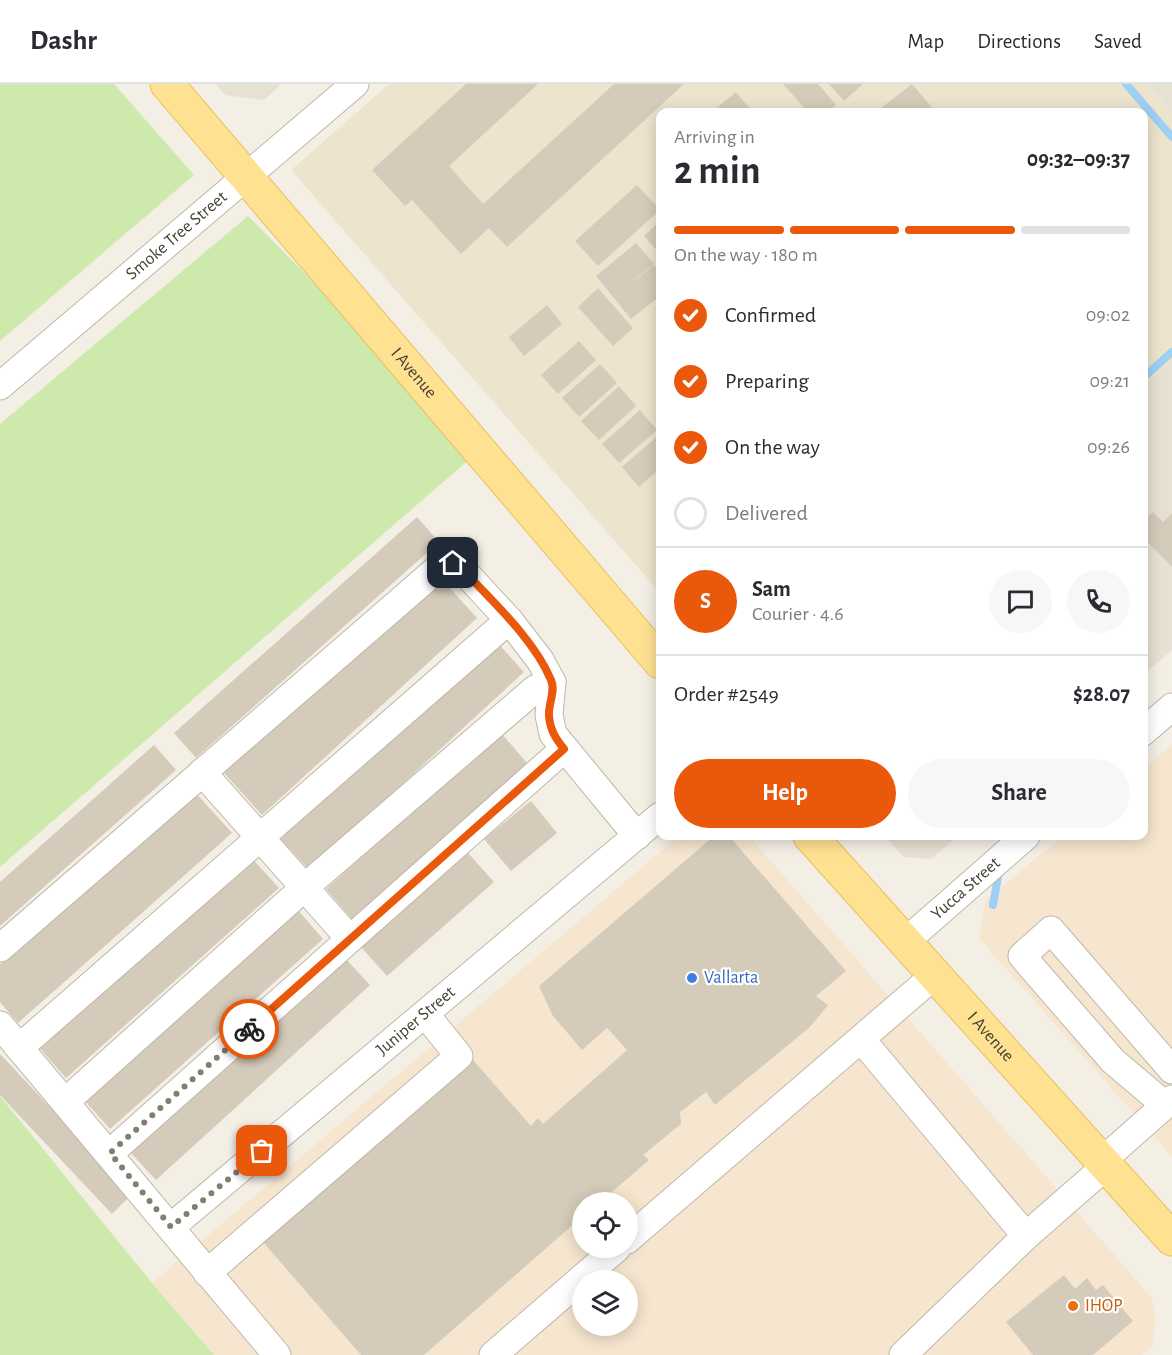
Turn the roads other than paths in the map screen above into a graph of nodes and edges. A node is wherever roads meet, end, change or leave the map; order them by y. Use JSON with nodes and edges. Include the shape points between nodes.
{"nodes":[{"id":1,"x":167,"y":84,"type":"edge"},
{"id":2,"x":355,"y":84,"type":"edge"},
{"id":3,"x":248,"y":176,"type":"junction"},
{"id":4,"x":0,"y":386,"type":"edge"},
{"id":5,"x":509,"y":620,"type":"junction"},
{"id":6,"x":656,"y":657,"type":"edge"},
{"id":7,"x":552,"y":682,"type":"junction"},
{"id":8,"x":1172,"y":707,"type":"edge"},
{"id":9,"x":1148,"y":728,"type":"edge"},
{"id":10,"x":564,"y":749,"type":"junction"},
{"id":11,"x":202,"y":772,"type":"junction"},
{"id":12,"x":656,"y":819,"type":"edge"},
{"id":13,"x":261,"y":836,"type":"junction"},
{"id":14,"x":637,"y":836,"type":"junction"},
{"id":15,"x":814,"y":840,"type":"edge"},
{"id":16,"x":1021,"y":840,"type":"edge"},
{"id":17,"x":305,"y":887,"type":"junction"},
{"id":18,"x":350,"y":939,"type":"junction"},
{"id":19,"x":905,"y":942,"type":"junction"},
{"id":20,"x":0,"y":948,"type":"edge"},
{"id":21,"x":935,"y":975,"type":"junction"},
{"id":22,"x":426,"y":1015,"type":"junction"},
{"id":23,"x":0,"y":1025,"type":"edge"},
{"id":24,"x":861,"y":1039,"type":"junction"},
{"id":25,"x":19,"y":1048,"type":"junction"},
{"id":26,"x":1172,"y":1070,"type":"edge"},
{"id":27,"x":65,"y":1102,"type":"junction"},
{"id":28,"x":1169,"y":1102,"type":"edge"},
{"id":29,"x":110,"y":1153,"type":"junction"},
{"id":30,"x":1104,"y":1163,"type":"junction"},
{"id":31,"x":171,"y":1227,"type":"junction"},
{"id":32,"x":638,"y":1231,"type":"edge"},
{"id":33,"x":1026,"y":1236,"type":"junction"},
{"id":34,"x":1172,"y":1239,"type":"edge"},
{"id":35,"x":605,"y":1258,"type":"edge"},
{"id":36,"x":207,"y":1273,"type":"junction"},
{"id":37,"x":277,"y":1355,"type":"edge"},
{"id":38,"x":493,"y":1355,"type":"edge"},
{"id":39,"x":903,"y":1355,"type":"edge"}],
"edges":[{"from":1,"to":3,"type":"main road","name":"I Avenue"},
{"from":2,"to":3,"type":"street","name":"Smoke Tree Street"},
{"from":3,"to":4,"type":"street","name":"Smoke Tree Street"},
{"from":3,"to":6,"type":"main road","name":"I Avenue"},
{"from":5,"to":7,"type":"street"},
{"from":5,"to":11,"type":"street","via":[[461,568],[453,563],[442,564]]},
{"from":5,"to":13,"type":"street"},
{"from":7,"to":10,"type":"street","via":[[549,715],[553,735]]},
{"from":7,"to":17,"type":"street","via":[[535,689]]},
{"from":8,"to":9,"type":"street"},
{"from":10,"to":14,"type":"street"},
{"from":10,"to":18,"type":"street"},
{"from":11,"to":13,"type":"street"},
{"from":11,"to":20,"type":"street"},
{"from":12,"to":14,"type":"street","name":"Juniper Street"},
{"from":13,"to":17,"type":"street"},
{"from":13,"to":25,"type":"street"},
{"from":14,"to":22,"type":"street","name":"Juniper Street"},
{"from":15,"to":19,"type":"main road","name":"I Avenue"},
{"from":16,"to":19,"type":"street","name":"Yucca Street"},
{"from":17,"to":18,"type":"street"},
{"from":17,"to":27,"type":"street"},
{"from":18,"to":29,"type":"street"},
{"from":19,"to":21,"type":"main road","name":"I Avenue"},
{"from":21,"to":24,"type":"street"},
{"from":21,"to":30,"type":"main road","name":"I Avenue"},
{"from":22,"to":31,"type":"street","name":"Juniper Street"},
{"from":22,"to":36,"type":"street","via":[[459,1056]]},
{"from":23,"to":25,"type":"street"},
{"from":24,"to":32,"type":"street"},
{"from":24,"to":33,"type":"street"},
{"from":25,"to":27,"type":"street"},
{"from":26,"to":28,"type":"street","via":[[1052,930],[1022,956],[1113,1061]]},
{"from":27,"to":29,"type":"street"},
{"from":28,"to":30,"type":"street"},
{"from":29,"to":31,"type":"street"},
{"from":30,"to":33,"type":"street"},
{"from":30,"to":34,"type":"main road","name":"I Avenue"},
{"from":31,"to":36,"type":"street"},
{"from":33,"to":39,"type":"street"},
{"from":35,"to":38,"type":"street"},
{"from":36,"to":37,"type":"street"}]}
